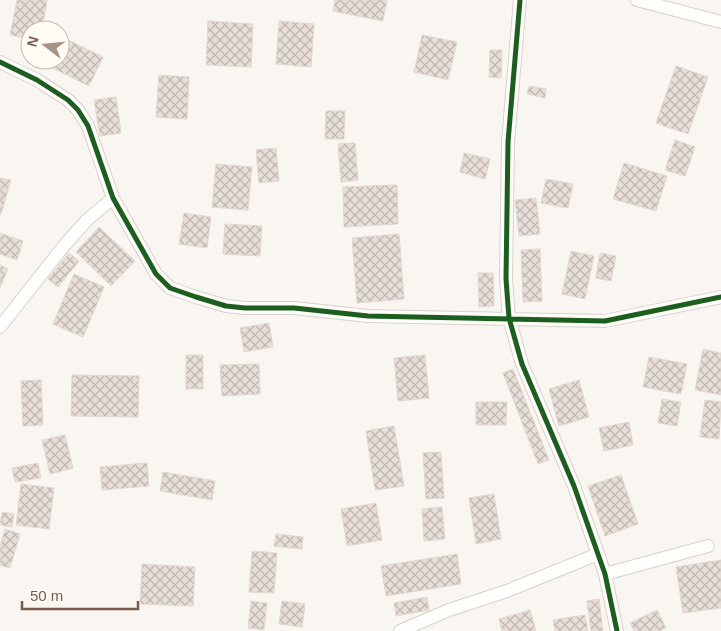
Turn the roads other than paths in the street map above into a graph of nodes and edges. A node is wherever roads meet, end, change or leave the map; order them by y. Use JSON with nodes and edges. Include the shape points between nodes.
{"nodes":[{"id":1,"x":520,"y":0,"type":"edge"},
{"id":2,"x":637,"y":0,"type":"edge"},
{"id":3,"x":721,"y":22,"type":"edge"},
{"id":4,"x":0,"y":62,"type":"edge"},
{"id":5,"x":113,"y":198,"type":"junction"},
{"id":6,"x":721,"y":297,"type":"edge"},
{"id":7,"x":509,"y":318,"type":"junction"},
{"id":8,"x":0,"y":327,"type":"edge"},
{"id":9,"x":708,"y":546,"type":"dead end"},
{"id":10,"x":598,"y":554,"type":"junction"},
{"id":11,"x":605,"y":574,"type":"junction"},
{"id":12,"x":400,"y":631,"type":"edge"},
{"id":13,"x":617,"y":631,"type":"edge"}],
"edges":[{"from":1,"to":7,"type":"street","via":[[508,142],[506,279]]},
{"from":2,"to":3,"type":"street"},
{"from":4,"to":5,"type":"street","via":[[37,80],[78,110],[88,126]]},
{"from":5,"to":7,"type":"street","via":[[156,274],[170,288],[196,297],[245,308],[294,308],[368,316]]},
{"from":5,"to":8,"type":"street","via":[[63,246]]},
{"from":6,"to":7,"type":"street","via":[[605,321]]},
{"from":7,"to":10,"type":"street","via":[[525,374],[574,486]]},
{"from":9,"to":11,"type":"street"},
{"from":10,"to":11,"type":"street"},
{"from":10,"to":12,"type":"street"},
{"from":11,"to":13,"type":"street"}]}
